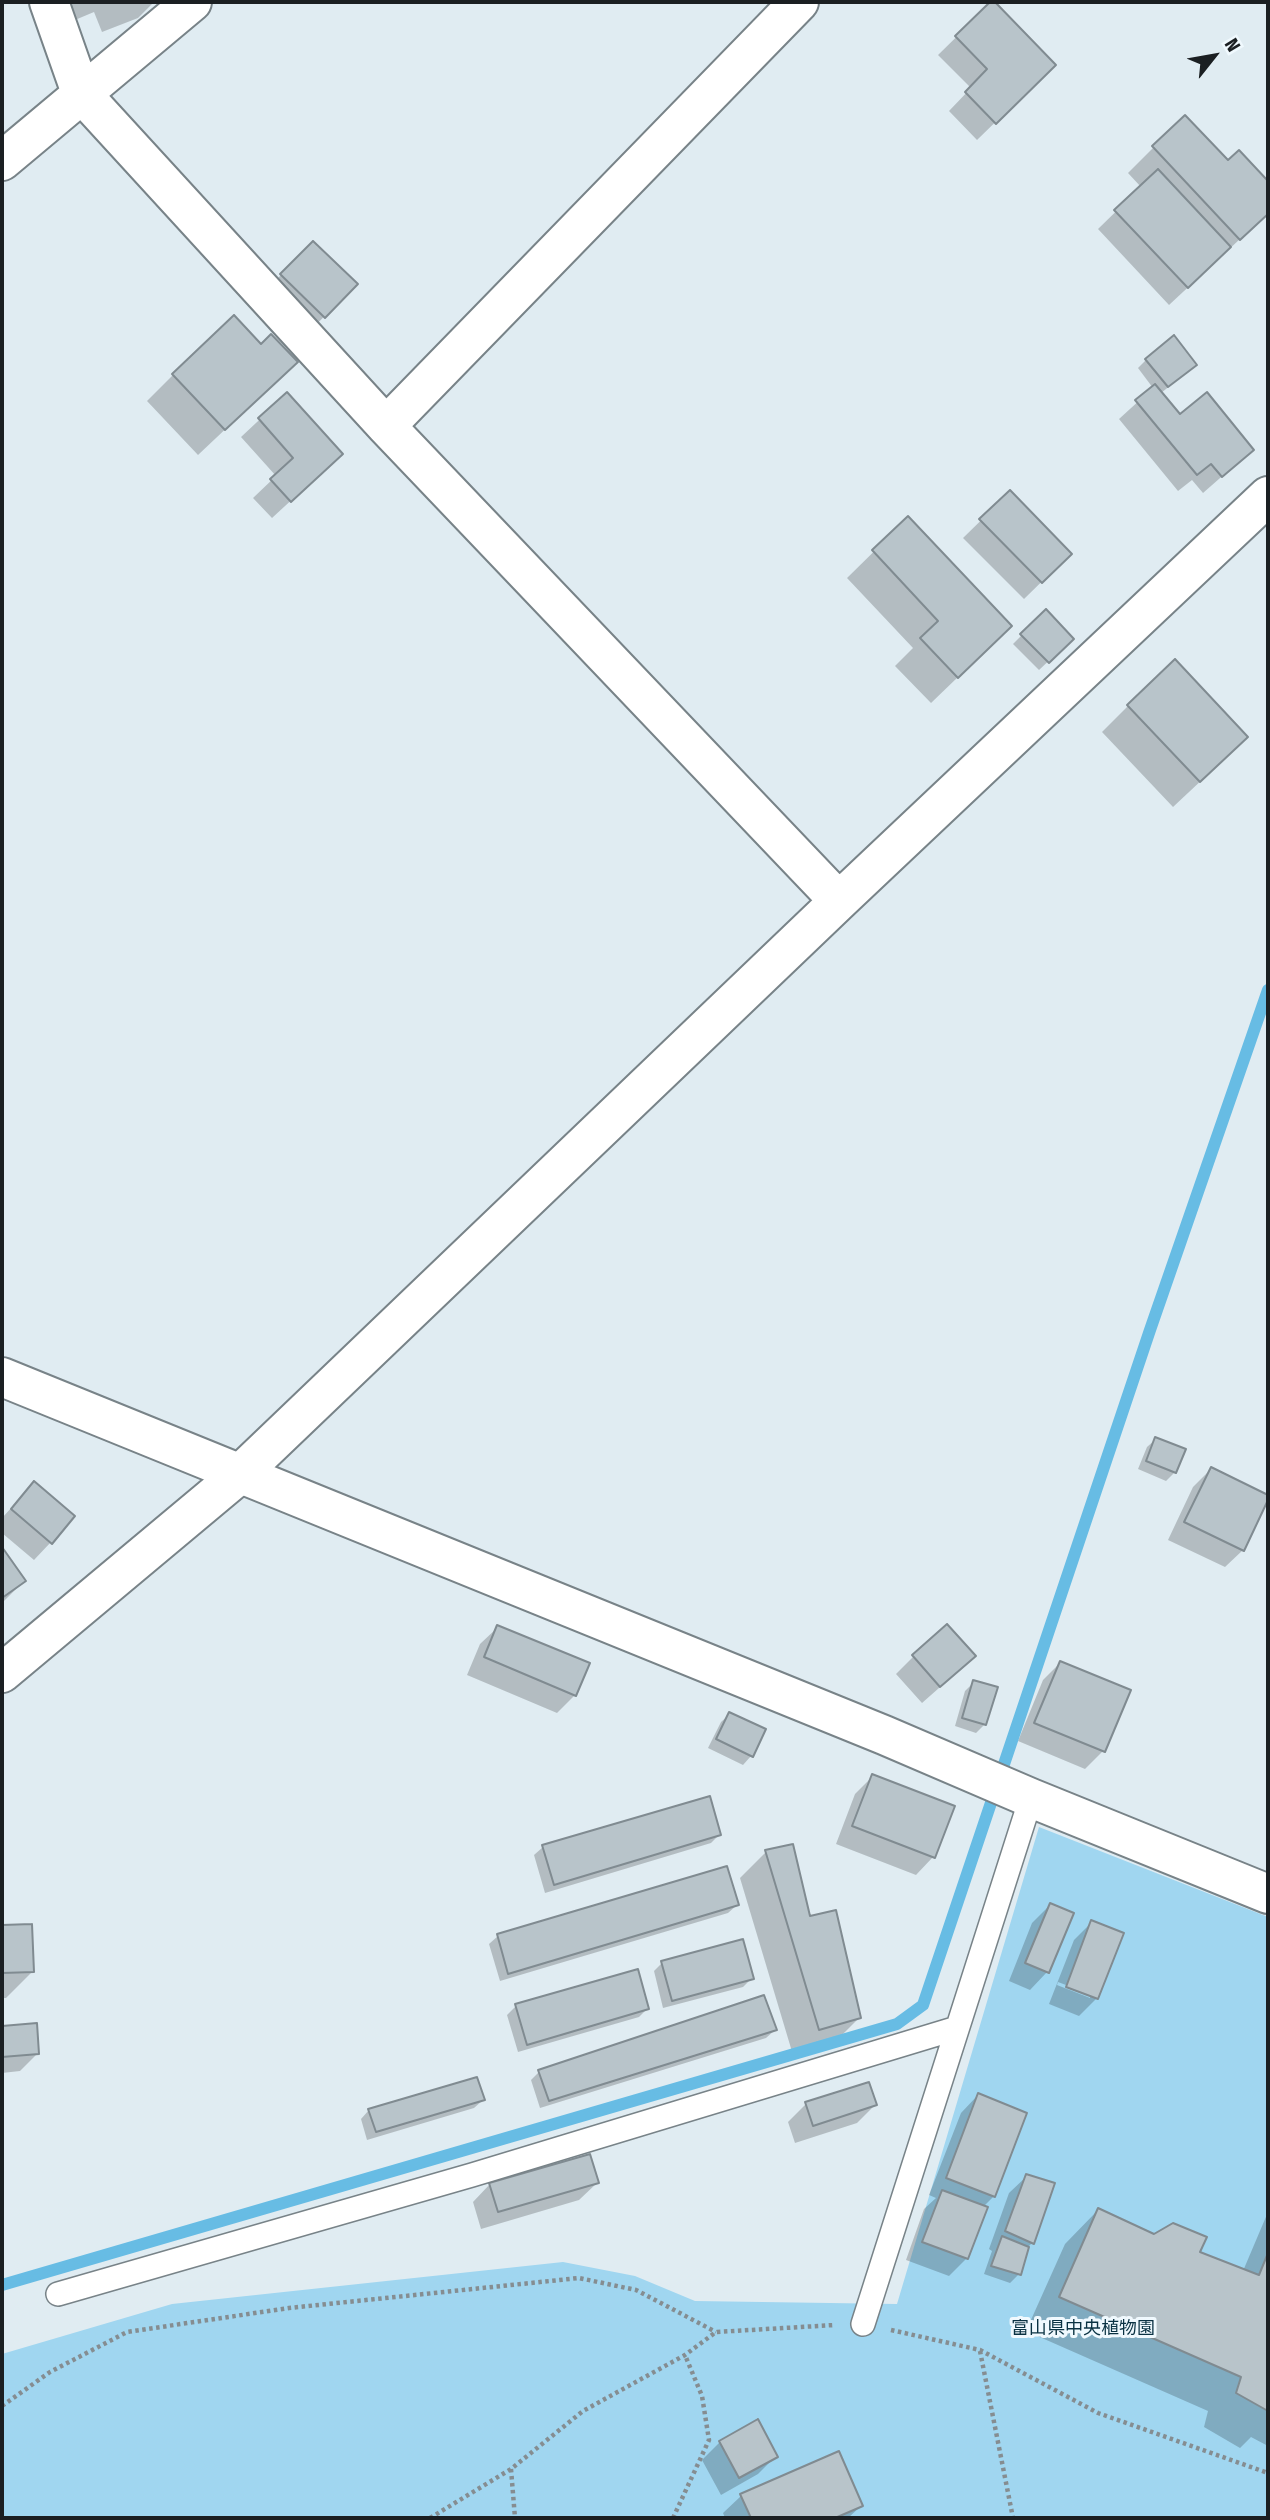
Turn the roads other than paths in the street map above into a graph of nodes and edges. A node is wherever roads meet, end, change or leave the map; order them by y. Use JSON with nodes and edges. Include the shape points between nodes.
{"nodes":[{"id":1,"x":48,"y":2,"type":"edge"},
{"id":2,"x":192,"y":2,"type":"edge"},
{"id":3,"x":799,"y":2,"type":"edge"},
{"id":4,"x":81,"y":93,"type":"junction"},
{"id":5,"x":2,"y":161,"type":"edge"},
{"id":6,"x":386,"y":426,"type":"junction"},
{"id":7,"x":1268,"y":496,"type":"edge"},
{"id":8,"x":839,"y":901,"type":"junction"},
{"id":9,"x":2,"y":1377,"type":"edge"},
{"id":10,"x":240,"y":1474,"type":"junction"},
{"id":11,"x":2,"y":1674,"type":"edge"},
{"id":12,"x":1031,"y":1798,"type":"junction"},
{"id":13,"x":1268,"y":1894,"type":"edge"},
{"id":14,"x":957,"y":2028,"type":"junction"},
{"id":15,"x":58,"y":2294,"type":"dead end"},
{"id":16,"x":863,"y":2324,"type":"road end"}],
"edges":[{"from":1,"to":4,"type":"street"},
{"from":2,"to":4,"type":"street"},
{"from":3,"to":6,"type":"street"},
{"from":4,"to":5,"type":"street"},
{"from":4,"to":6,"type":"street"},
{"from":6,"to":8,"type":"street"},
{"from":7,"to":8,"type":"street"},
{"from":8,"to":10,"type":"street"},
{"from":9,"to":10,"type":"street"},
{"from":10,"to":11,"type":"street"},
{"from":10,"to":12,"type":"street"},
{"from":12,"to":13,"type":"street"},
{"from":12,"to":14,"type":"lane"},
{"from":14,"to":15,"type":"lane"},
{"from":14,"to":16,"type":"lane"}]}
